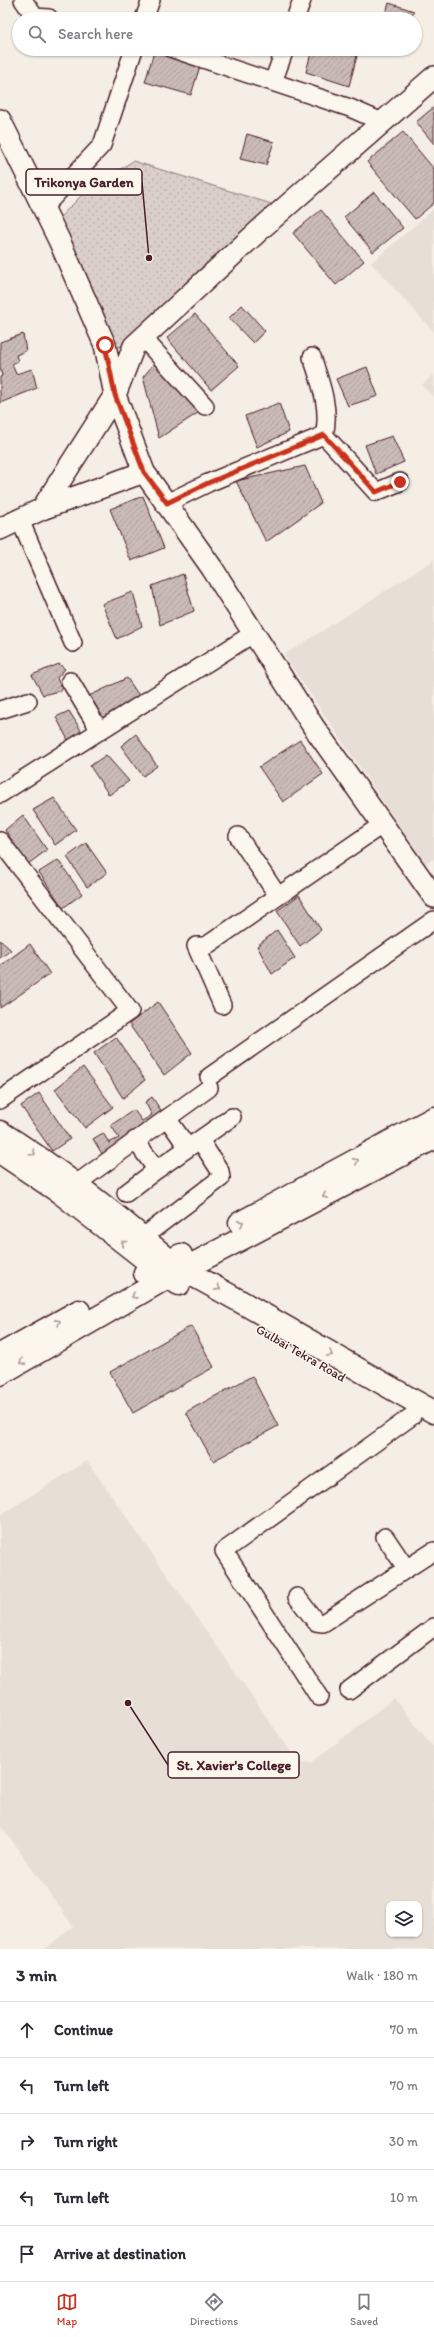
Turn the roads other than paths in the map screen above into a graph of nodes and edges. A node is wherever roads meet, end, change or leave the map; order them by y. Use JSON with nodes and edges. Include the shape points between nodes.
{"nodes":[{"id":1,"x":23,"y":0,"type":"edge"},
{"id":2,"x":151,"y":0,"type":"edge"},
{"id":3,"x":302,"y":0,"type":"edge"},
{"id":4,"x":31,"y":12,"type":"edge"},
{"id":5,"x":147,"y":12,"type":"edge"},
{"id":6,"x":298,"y":12,"type":"edge"},
{"id":7,"x":132,"y":56,"type":"edge"},
{"id":8,"x":194,"y":56,"type":"edge"},
{"id":9,"x":283,"y":56,"type":"edge"},
{"id":10,"x":434,"y":77,"type":"edge"},
{"id":11,"x":274,"y":82,"type":"junction"},
{"id":12,"x":0,"y":120,"type":"edge"},
{"id":13,"x":382,"y":122,"type":"junction"},
{"id":14,"x":43,"y":208,"type":"junction"},
{"id":15,"x":143,"y":338,"type":"junction"},
{"id":16,"x":312,"y":357,"type":"dead end"},
{"id":17,"x":115,"y":395,"type":"junction"},
{"id":18,"x":205,"y":406,"type":"dead end"},
{"id":19,"x":324,"y":435,"type":"junction"},
{"id":20,"x":144,"y":472,"type":"junction"},
{"id":21,"x":400,"y":482,"type":"dead end"},
{"id":22,"x":167,"y":503,"type":"junction"},
{"id":23,"x":42,"y":509,"type":"junction"},
{"id":24,"x":20,"y":520,"type":"junction"},
{"id":25,"x":0,"y":529,"type":"edge"},
{"id":26,"x":254,"y":633,"type":"junction"},
{"id":27,"x":73,"y":643,"type":"dead end"},
{"id":28,"x":70,"y":681,"type":"dead end"},
{"id":29,"x":28,"y":700,"type":"dead end"},
{"id":30,"x":0,"y":710,"type":"edge"},
{"id":31,"x":100,"y":731,"type":"junction"},
{"id":32,"x":0,"y":794,"type":"edge"},
{"id":33,"x":383,"y":824,"type":"junction"},
{"id":34,"x":238,"y":836,"type":"dead end"},
{"id":35,"x":0,"y":841,"type":"edge"},
{"id":36,"x":278,"y":896,"type":"junction"},
{"id":37,"x":434,"y":897,"type":"edge"},
{"id":38,"x":434,"y":920,"type":"edge"},
{"id":39,"x":222,"y":1005,"type":"dead end"},
{"id":40,"x":0,"y":1100,"type":"edge"},
{"id":41,"x":232,"y":1117,"type":"dead end"},
{"id":42,"x":167,"y":1118,"type":"junction"},
{"id":43,"x":434,"y":1118,"type":"edge"},
{"id":44,"x":0,"y":1132,"type":"edge"},
{"id":45,"x":434,"y":1138,"type":"edge"},
{"id":46,"x":135,"y":1140,"type":"junction"},
{"id":47,"x":194,"y":1144,"type":"junction"},
{"id":48,"x":0,"y":1152,"type":"edge"},
{"id":49,"x":155,"y":1171,"type":"junction"},
{"id":50,"x":76,"y":1184,"type":"junction"},
{"id":51,"x":126,"y":1193,"type":"dead end"},
{"id":52,"x":143,"y":1237,"type":"junction"},
{"id":53,"x":169,"y":1268,"type":"junction"},
{"id":54,"x":0,"y":1355,"type":"edge"},
{"id":55,"x":0,"y":1374,"type":"edge"},
{"id":56,"x":434,"y":1412,"type":"edge"},
{"id":57,"x":412,"y":1416,"type":"junction"},
{"id":58,"x":434,"y":1429,"type":"edge"},
{"id":59,"x":385,"y":1537,"type":"dead end"},
{"id":60,"x":434,"y":1551,"type":"edge"},
{"id":61,"x":406,"y":1568,"type":"junction"},
{"id":62,"x":298,"y":1597,"type":"dead end"},
{"id":63,"x":434,"y":1626,"type":"edge"},
{"id":64,"x":349,"y":1690,"type":"dead end"},
{"id":65,"x":319,"y":1697,"type":"dead end"}],
"edges":[{"from":1,"to":4,"type":"street"},
{"from":2,"to":5,"type":"street"},
{"from":3,"to":6,"type":"street"},
{"from":7,"to":14,"type":"street","via":[[102,145]]},
{"from":8,"to":11,"type":"street"},
{"from":9,"to":11,"type":"street"},
{"from":10,"to":13,"type":"street"},
{"from":11,"to":13,"type":"street","via":[[350,108]]},
{"from":12,"to":14,"type":"street"},
{"from":13,"to":15,"type":"street"},
{"from":14,"to":17,"type":"street","via":[[105,345]]},
{"from":15,"to":17,"type":"street","via":[[134,346]]},
{"from":15,"to":18,"type":"street"},
{"from":16,"to":19,"type":"street","via":[[328,421]]},
{"from":17,"to":20,"type":"street"},
{"from":17,"to":23,"type":"street"},
{"from":19,"to":21,"type":"street","via":[[376,492]]},
{"from":19,"to":22,"type":"street","via":[[208,483]]},
{"from":20,"to":22,"type":"street"},
{"from":20,"to":23,"type":"street"},
{"from":22,"to":26,"type":"street"},
{"from":23,"to":24,"type":"street"},
{"from":24,"to":25,"type":"street"},
{"from":24,"to":27,"type":"street"},
{"from":26,"to":31,"type":"street"},
{"from":26,"to":33,"type":"street","via":[[313,726]]},
{"from":28,"to":31,"type":"street"},
{"from":29,"to":30,"type":"street"},
{"from":31,"to":32,"type":"street"},
{"from":33,"to":36,"type":"street"},
{"from":33,"to":37,"type":"street"},
{"from":34,"to":36,"type":"street"},
{"from":35,"to":40,"type":"street","via":[[130,1011]]},
{"from":36,"to":39,"type":"street","via":[[206,946],[196,946]]},
{"from":38,"to":42,"type":"street","via":[[209,1082]]},
{"from":41,"to":47,"type":"street"},
{"from":42,"to":46,"type":"street"},
{"from":42,"to":47,"type":"street"},
{"from":53,"to":43,"type":"main road","one_way":true},
{"from":44,"to":50,"type":"main road","name":"Gulbai Tekra Road","one_way":true},
{"from":45,"to":53,"type":"main road","one_way":true},
{"from":46,"to":49,"type":"street"},
{"from":46,"to":50,"type":"street"},
{"from":47,"to":49,"type":"street"},
{"from":47,"to":52,"type":"street","via":[[220,1170],[221,1178]]},
{"from":53,"to":48,"type":"main road","name":"Gulbai Tekra Road","one_way":true},
{"from":49,"to":51,"type":"street"},
{"from":50,"to":52,"type":"main road","name":"Gulbai Tekra Road"},
{"from":52,"to":53,"type":"main road","name":"Gulbai Tekra Road"},
{"from":54,"to":53,"type":"main road","one_way":true},
{"from":53,"to":55,"type":"main road","one_way":true},
{"from":53,"to":56,"type":"main road","name":"Gulbai Tekra Road","one_way":true},
{"from":53,"to":57,"type":"main road","name":"Gulbai Tekra Road"},
{"from":57,"to":58,"type":"main road","name":"Gulbai Tekra Road"},
{"from":57,"to":65,"type":"street","via":[[224,1551]]},
{"from":59,"to":61,"type":"street"},
{"from":60,"to":61,"type":"street"},
{"from":61,"to":62,"type":"street","via":[[323,1623],[316,1622]]},
{"from":63,"to":64,"type":"street"}]}
